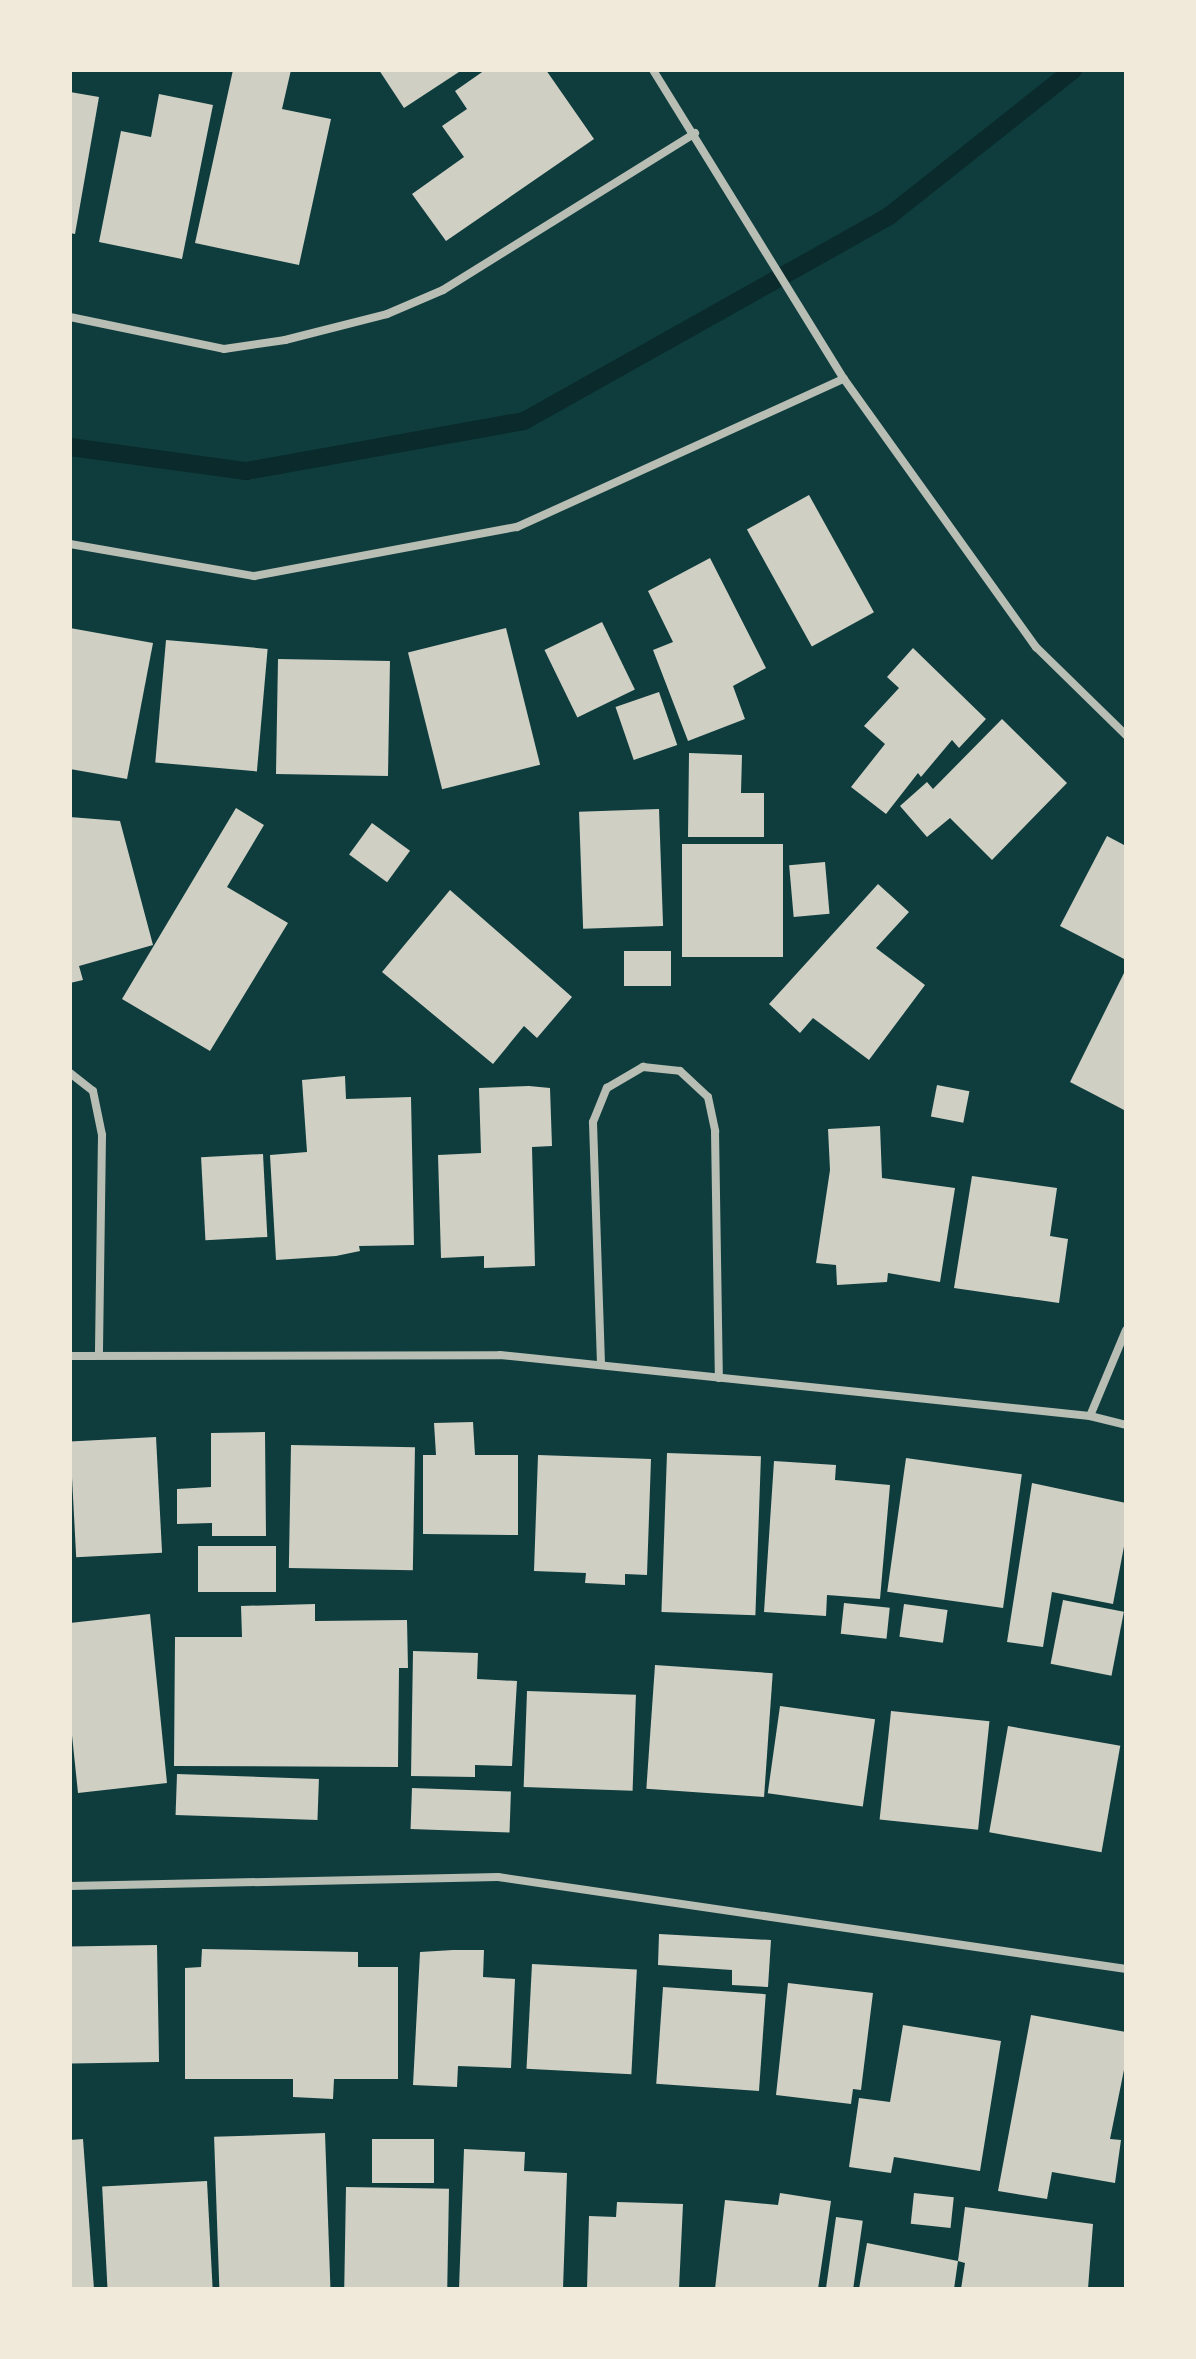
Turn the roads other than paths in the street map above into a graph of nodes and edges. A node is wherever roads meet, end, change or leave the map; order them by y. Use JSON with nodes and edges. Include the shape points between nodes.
{"nodes":[{"id":1,"x":653,"y":70,"type":"edge"},
{"id":2,"x":695,"y":133,"type":"junction"},
{"id":3,"x":70,"y":317,"type":"edge"},
{"id":4,"x":844,"y":379,"type":"junction"},
{"id":5,"x":70,"y":544,"type":"edge"},
{"id":6,"x":1126,"y":735,"type":"edge"},
{"id":7,"x":70,"y":1073,"type":"edge"},
{"id":8,"x":1126,"y":1330,"type":"edge"},
{"id":9,"x":99,"y":1355,"type":"junction"},
{"id":10,"x":70,"y":1356,"type":"edge"},
{"id":11,"x":601,"y":1364,"type":"junction"},
{"id":12,"x":719,"y":1378,"type":"junction"},
{"id":13,"x":1090,"y":1416,"type":"junction"},
{"id":14,"x":1126,"y":1425,"type":"edge"},
{"id":15,"x":70,"y":1886,"type":"edge"},
{"id":16,"x":1126,"y":1969,"type":"edge"}],
"edges":[{"from":1,"to":2,"type":"street"},
{"from":2,"to":3,"type":"street","via":[[443,290],[387,314],[285,340],[224,349]]},
{"from":2,"to":4,"type":"street"},
{"from":4,"to":5,"type":"street","via":[[517,527],[254,576]]},
{"from":4,"to":6,"type":"street","via":[[1036,647]]},
{"from":7,"to":9,"type":"street","via":[[93,1091],[102,1135]]},
{"from":8,"to":13,"type":"street"},
{"from":9,"to":10,"type":"street"},
{"from":9,"to":11,"type":"street","via":[[500,1355]]},
{"from":11,"to":12,"type":"street"},
{"from":11,"to":12,"type":"street","via":[[593,1122],[607,1088],[643,1067],[655,1068],[680,1071],[708,1097],[715,1131]]},
{"from":12,"to":13,"type":"street"},
{"from":13,"to":14,"type":"street"},
{"from":15,"to":16,"type":"street","via":[[498,1877]]}]}
